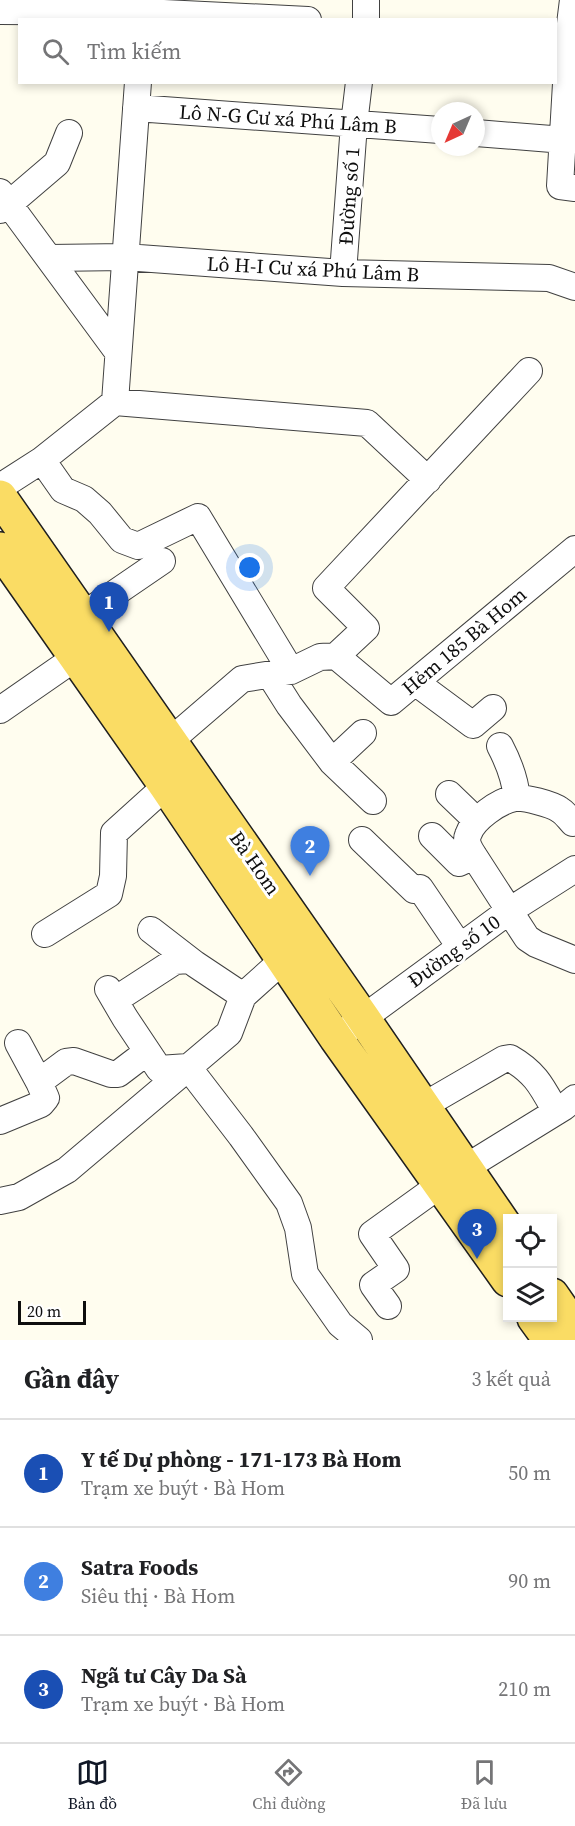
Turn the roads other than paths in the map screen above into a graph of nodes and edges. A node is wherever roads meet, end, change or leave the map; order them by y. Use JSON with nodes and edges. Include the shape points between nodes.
{"nodes":[{"id":1,"x":366,"y":0,"type":"edge"},
{"id":2,"x":573,"y":0,"type":"edge"},
{"id":3,"x":0,"y":11,"type":"edge"},
{"id":4,"x":144,"y":11,"type":"edge"},
{"id":5,"x":272,"y":18,"type":"edge"},
{"id":6,"x":366,"y":18,"type":"edge"},
{"id":7,"x":567,"y":32,"type":"edge"},
{"id":8,"x":359,"y":84,"type":"edge"},
{"id":9,"x":137,"y":95,"type":"edge"},
{"id":10,"x":354,"y":124,"type":"junction"},
{"id":11,"x":431,"y":129,"type":"edge"},
{"id":12,"x":69,"y":133,"type":"dead end"},
{"id":13,"x":485,"y":134,"type":"edge"},
{"id":14,"x":564,"y":140,"type":"junction"},
{"id":15,"x":568,"y":187,"type":"edge"},
{"id":16,"x":3,"y":202,"type":"edge"},
{"id":17,"x":125,"y":257,"type":"junction"},
{"id":18,"x":49,"y":258,"type":"junction"},
{"id":19,"x":343,"y":273,"type":"junction"},
{"id":20,"x":575,"y":287,"type":"edge"},
{"id":21,"x":117,"y":351,"type":"junction"},
{"id":22,"x":529,"y":371,"type":"dead end"},
{"id":23,"x":115,"y":402,"type":"junction"},
{"id":24,"x":42,"y":460,"type":"junction"},
{"id":25,"x":428,"y":480,"type":"junction"},
{"id":26,"x":0,"y":487,"type":"edge"},
{"id":27,"x":0,"y":497,"type":"edge"},
{"id":28,"x":0,"y":549,"type":"edge"},
{"id":29,"x":575,"y":549,"type":"edge"},
{"id":30,"x":162,"y":561,"type":"dead end"},
{"id":31,"x":83,"y":615,"type":"junction"},
{"id":32,"x":336,"y":656,"type":"junction"},
{"id":33,"x":75,"y":658,"type":"junction"},
{"id":34,"x":280,"y":673,"type":"junction"},
{"id":35,"x":415,"y":682,"type":"junction"},
{"id":36,"x":492,"y":708,"type":"dead end"},
{"id":37,"x":0,"y":710,"type":"edge"},
{"id":38,"x":363,"y":733,"type":"dead end"},
{"id":39,"x":170,"y":741,"type":"junction"},
{"id":40,"x":500,"y":746,"type":"dead end"},
{"id":41,"x":332,"y":762,"type":"junction"},
{"id":42,"x":166,"y":786,"type":"junction"},
{"id":43,"x":448,"y":794,"type":"dead end"},
{"id":44,"x":517,"y":798,"type":"junction"},
{"id":45,"x":373,"y":801,"type":"dead end"},
{"id":46,"x":476,"y":820,"type":"junction"},
{"id":47,"x":573,"y":823,"type":"dead end"},
{"id":48,"x":432,"y":836,"type":"dead end"},
{"id":49,"x":362,"y":840,"type":"dead end"},
{"id":50,"x":474,"y":856,"type":"junction"},
{"id":51,"x":575,"y":869,"type":"edge"},
{"id":52,"x":509,"y":911,"type":"junction"},
{"id":53,"x":152,"y":930,"type":"dead end"},
{"id":54,"x":45,"y":934,"type":"dead end"},
{"id":55,"x":460,"y":947,"type":"junction"},
{"id":56,"x":189,"y":960,"type":"junction"},
{"id":57,"x":283,"y":960,"type":"junction"},
{"id":58,"x":575,"y":960,"type":"edge"},
{"id":59,"x":243,"y":996,"type":"junction"},
{"id":60,"x":363,"y":1018,"type":"junction"},
{"id":61,"x":336,"y":1038,"type":"junction"},
{"id":62,"x":18,"y":1043,"type":"dead end"},
{"id":63,"x":147,"y":1052,"type":"junction"},
{"id":64,"x":188,"y":1067,"type":"junction"},
{"id":65,"x":39,"y":1082,"type":"junction"},
{"id":66,"x":565,"y":1105,"type":"edge"},
{"id":67,"x":423,"y":1106,"type":"junction"},
{"id":68,"x":0,"y":1121,"type":"edge"},
{"id":69,"x":452,"y":1177,"type":"junction"},
{"id":70,"x":0,"y":1201,"type":"edge"},
{"id":71,"x":503,"y":1226,"type":"edge"},
{"id":72,"x":503,"y":1273,"type":"edge"},
{"id":73,"x":557,"y":1302,"type":"edge"},
{"id":74,"x":388,"y":1306,"type":"dead end"},
{"id":75,"x":537,"y":1322,"type":"edge"},
{"id":76,"x":575,"y":1328,"type":"edge"},
{"id":77,"x":359,"y":1340,"type":"edge"},
{"id":78,"x":550,"y":1340,"type":"edge"}],
"edges":[{"from":1,"to":6,"type":"street"},
{"from":2,"to":7,"type":"street"},
{"from":3,"to":4,"type":"street"},
{"from":4,"to":5,"type":"street"},
{"from":7,"to":14,"type":"street"},
{"from":8,"to":10,"type":"street","name":"Đường số 1"},
{"from":9,"to":10,"type":"street","name":"Lô N-G Cư xá Phú Lâm B"},
{"from":9,"to":17,"type":"street"},
{"from":10,"to":11,"type":"street","name":"Lô N-G Cư xá Phú Lâm B"},
{"from":10,"to":19,"type":"street","name":"Đường số 1"},
{"from":12,"to":16,"type":"street","via":[[57,163]]},
{"from":13,"to":14,"type":"street"},
{"from":14,"to":15,"type":"street"},
{"from":16,"to":18,"type":"street"},
{"from":17,"to":18,"type":"street","name":"Lô H-I Cư xá Phú Lâm B"},
{"from":17,"to":19,"type":"street","name":"Lô H-I Cư xá Phú Lâm B"},
{"from":17,"to":21,"type":"street"},
{"from":18,"to":21,"type":"street"},
{"from":19,"to":20,"type":"street","name":"Lô H-I Cư xá Phú Lâm B","via":[[549,278]]},
{"from":21,"to":23,"type":"street"},
{"from":22,"to":25,"type":"street"},
{"from":23,"to":24,"type":"street"},
{"from":23,"to":25,"type":"street","via":[[367,423]]},
{"from":24,"to":26,"type":"street"},
{"from":24,"to":34,"type":"street","via":[[63,490],[84,499],[122,540],[138,546],[198,517]]},
{"from":25,"to":32,"type":"street","via":[[326,588],[366,628]]},
{"from":27,"to":31,"type":"main road","name":"Bà Hom"},
{"from":28,"to":33,"type":"main road","name":"Bà Hom"},
{"from":29,"to":35,"type":"street","name":"Hẻm 185 Bà Hom"},
{"from":30,"to":31,"type":"street"},
{"from":31,"to":39,"type":"main road","name":"Bà Hom"},
{"from":32,"to":34,"type":"street","via":[[320,657]]},
{"from":32,"to":35,"type":"street","name":"Hẻm 185 Bà Hom","via":[[391,702]]},
{"from":33,"to":37,"type":"street"},
{"from":33,"to":42,"type":"main road","name":"Bà Hom"},
{"from":34,"to":39,"type":"street","via":[[242,679]]},
{"from":34,"to":41,"type":"street","via":[[289,705]]},
{"from":35,"to":36,"type":"street","via":[[473,725]]},
{"from":38,"to":41,"type":"street"},
{"from":39,"to":60,"type":"main road","name":"Bà Hom"},
{"from":40,"to":44,"type":"street","via":[[512,773]]},
{"from":41,"to":45,"type":"street"},
{"from":42,"to":54,"type":"street","via":[[114,833],[110,894]]},
{"from":42,"to":57,"type":"main road","name":"Bà Hom"},
{"from":43,"to":46,"type":"street"},
{"from":44,"to":46,"type":"street","via":[[505,801]]},
{"from":44,"to":47,"type":"street","via":[[559,809]]},
{"from":46,"to":50,"type":"street","via":[[467,836]]},
{"from":48,"to":50,"type":"street","via":[[459,863]]},
{"from":49,"to":55,"type":"street","via":[[414,890],[420,888]]},
{"from":50,"to":52,"type":"street"},
{"from":51,"to":52,"type":"street","name":"Đường số 10"},
{"from":52,"to":55,"type":"street","name":"Đường số 10"},
{"from":52,"to":58,"type":"street","via":[[527,938]]},
{"from":53,"to":56,"type":"street"},
{"from":55,"to":60,"type":"street","name":"Đường số 10"},
{"from":56,"to":59,"type":"street"},
{"from":56,"to":63,"type":"street","via":[[175,961],[112,994]]},
{"from":57,"to":59,"type":"street"},
{"from":57,"to":61,"type":"main road","name":"Bà Hom"},
{"from":59,"to":64,"type":"street","via":[[229,1033]]},
{"from":60,"to":61,"type":"street","name":"Đường số 10"},
{"from":60,"to":67,"type":"main road","name":"Bà Hom"},
{"from":61,"to":69,"type":"main road","name":"Bà Hom"},
{"from":62,"to":65,"type":"street"},
{"from":63,"to":64,"type":"street","via":[[159,1069]]},
{"from":63,"to":65,"type":"street","via":[[118,1074],[74,1061],[66,1062]]},
{"from":64,"to":70,"type":"street","via":[[67,1170],[19,1197]]},
{"from":64,"to":77,"type":"street","via":[[289,1203],[298,1228],[305,1274],[340,1324]]},
{"from":65,"to":68,"type":"street","via":[[46,1098],[41,1104]]},
{"from":66,"to":67,"type":"street","via":[[523,1065],[510,1058]]},
{"from":66,"to":69,"type":"street"},
{"from":67,"to":69,"type":"main road","name":"Bà Hom"},
{"from":69,"to":71,"type":"main road","name":"Bà Hom"},
{"from":69,"to":72,"type":"main road","name":"Bà Hom"},
{"from":69,"to":74,"type":"street","via":[[372,1234],[396,1269],[372,1285]]},
{"from":73,"to":76,"type":"main road"},
{"from":75,"to":78,"type":"main road"}]}
